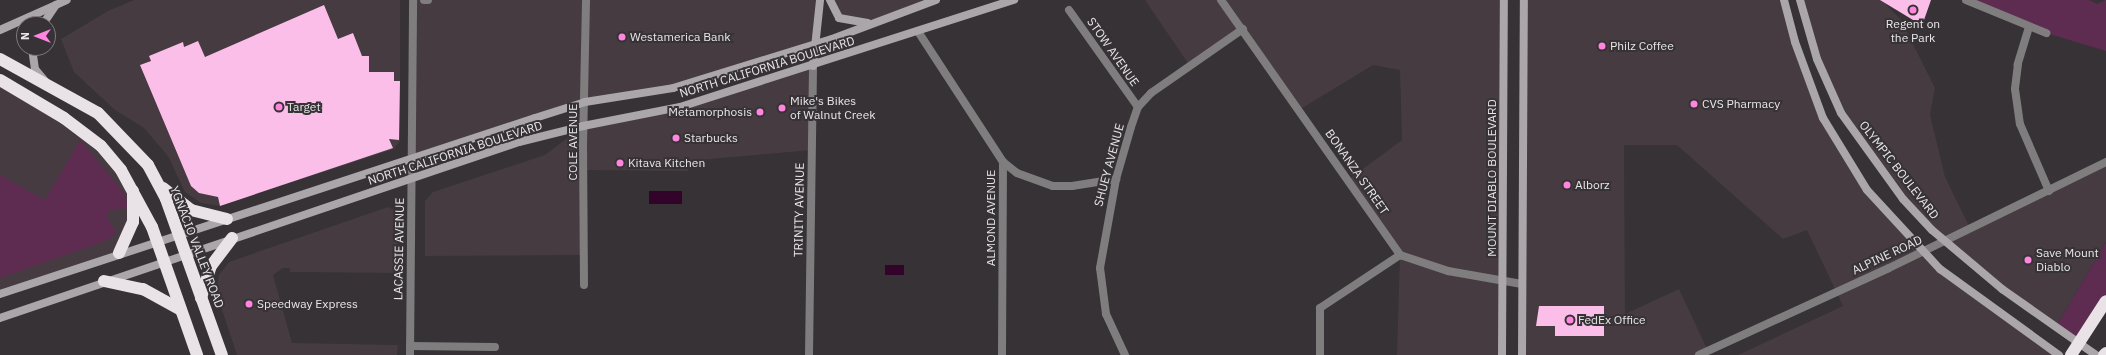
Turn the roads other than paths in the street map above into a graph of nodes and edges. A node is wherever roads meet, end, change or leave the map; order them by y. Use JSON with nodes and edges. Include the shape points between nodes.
{"nodes":[{"id":1,"x":67,"y":0,"type":"edge"},
{"id":2,"x":413,"y":0,"type":"edge"},
{"id":3,"x":424,"y":0,"type":"edge"},
{"id":4,"x":428,"y":0,"type":"edge"},
{"id":5,"x":586,"y":0,"type":"edge"},
{"id":6,"x":820,"y":0,"type":"edge"},
{"id":7,"x":830,"y":0,"type":"edge"},
{"id":8,"x":936,"y":0,"type":"edge"},
{"id":9,"x":1014,"y":0,"type":"edge"},
{"id":10,"x":1221,"y":0,"type":"edge"},
{"id":11,"x":1504,"y":0,"type":"edge"},
{"id":12,"x":1524,"y":0,"type":"edge"},
{"id":13,"x":1784,"y":0,"type":"edge"},
{"id":14,"x":1800,"y":0,"type":"edge"},
{"id":15,"x":1966,"y":0,"type":"edge"},
{"id":16,"x":56,"y":4,"type":"junction"},
{"id":17,"x":1069,"y":10,"type":"dead end"},
{"id":18,"x":48,"y":16,"type":"edge"},
{"id":19,"x":872,"y":23,"type":"junction"},
{"id":20,"x":2029,"y":27,"type":"junction"},
{"id":21,"x":1243,"y":29,"type":"junction"},
{"id":22,"x":0,"y":30,"type":"edge"},
{"id":23,"x":919,"y":33,"type":"junction"},
{"id":24,"x":2046,"y":33,"type":"dead end"},
{"id":25,"x":813,"y":45,"type":"junction"},
{"id":26,"x":33,"y":56,"type":"edge"},
{"id":27,"x":0,"y":59,"type":"edge"},
{"id":28,"x":813,"y":66,"type":"junction"},
{"id":29,"x":0,"y":80,"type":"edge"},
{"id":30,"x":45,"y":82,"type":"junction"},
{"id":31,"x":585,"y":102,"type":"junction"},
{"id":32,"x":1138,"y":107,"type":"junction"},
{"id":33,"x":583,"y":126,"type":"junction"},
{"id":34,"x":413,"y":157,"type":"junction"},
{"id":35,"x":1003,"y":162,"type":"junction"},
{"id":36,"x":2106,"y":162,"type":"edge"},
{"id":37,"x":412,"y":180,"type":"junction"},
{"id":38,"x":1116,"y":180,"type":"junction"},
{"id":39,"x":159,"y":186,"type":"junction"},
{"id":40,"x":133,"y":189,"type":"junction"},
{"id":41,"x":2049,"y":191,"type":"junction"},
{"id":42,"x":227,"y":219,"type":"junction"},
{"id":43,"x":178,"y":234,"type":"junction"},
{"id":44,"x":232,"y":238,"type":"junction"},
{"id":45,"x":156,"y":241,"type":"junction"},
{"id":46,"x":1944,"y":241,"type":"junction"},
{"id":47,"x":1921,"y":252,"type":"junction"},
{"id":48,"x":118,"y":254,"type":"junction"},
{"id":49,"x":185,"y":254,"type":"junction"},
{"id":50,"x":1400,"y":255,"type":"junction"},
{"id":51,"x":164,"y":262,"type":"junction"},
{"id":52,"x":104,"y":281,"type":"junction"},
{"id":53,"x":1504,"y":282,"type":"junction"},
{"id":54,"x":1522,"y":284,"type":"junction"},
{"id":55,"x":584,"y":285,"type":"dead end"},
{"id":56,"x":0,"y":294,"type":"edge"},
{"id":57,"x":201,"y":298,"type":"junction"},
{"id":58,"x":2106,"y":301,"type":"edge"},
{"id":59,"x":181,"y":310,"type":"junction"},
{"id":60,"x":0,"y":318,"type":"edge"},
{"id":61,"x":2078,"y":342,"type":"junction"},
{"id":62,"x":410,"y":346,"type":"junction"},
{"id":63,"x":495,"y":347,"type":"dead end"},
{"id":64,"x":197,"y":355,"type":"edge"},
{"id":65,"x":222,"y":355,"type":"edge"},
{"id":66,"x":410,"y":355,"type":"edge"},
{"id":67,"x":809,"y":355,"type":"edge"},
{"id":68,"x":1002,"y":355,"type":"edge"},
{"id":69,"x":1125,"y":355,"type":"edge"},
{"id":70,"x":1320,"y":355,"type":"edge"},
{"id":71,"x":1502,"y":355,"type":"edge"},
{"id":72,"x":1522,"y":355,"type":"edge"},
{"id":73,"x":1699,"y":355,"type":"edge"},
{"id":74,"x":2060,"y":355,"type":"edge"},
{"id":75,"x":2071,"y":355,"type":"edge"},
{"id":76,"x":2096,"y":355,"type":"edge"}],
"edges":[{"from":1,"to":16,"type":"main road"},
{"from":2,"to":34,"type":"street","name":"LACASSIE AVENUE"},
{"from":3,"to":4,"type":"street"},
{"from":5,"to":31,"type":"street","name":"COLE AVENUE"},
{"from":6,"to":25,"type":"main road"},
{"from":7,"to":19,"type":"main road","via":[[835,13],[844,20]]},
{"from":8,"to":19,"type":"main road","name":"NORTH CALIFORNIA BOULEVARD"},
{"from":9,"to":23,"type":"main road","name":"NORTH CALIFORNIA BOULEVARD"},
{"from":10,"to":21,"type":"street","name":"BONANZA STREET"},
{"from":11,"to":53,"type":"main road","name":"MOUNT DIABLO BOULEVARD"},
{"from":12,"to":54,"type":"main road"},
{"from":13,"to":47,"type":"main road","via":[[1808,80],[1839,148],[1867,190]]},
{"from":14,"to":46,"type":"main road","name":"OLYMPIC BOULEVARD","via":[[1817,58],[1841,113],[1903,199]]},
{"from":15,"to":20,"type":"street"},
{"from":16,"to":18,"type":"main road"},
{"from":16,"to":22,"type":"main road"},
{"from":17,"to":32,"type":"street","name":"STOW AVENUE"},
{"from":19,"to":25,"type":"main road","name":"NORTH CALIFORNIA BOULEVARD"},
{"from":20,"to":24,"type":"street"},
{"from":20,"to":41,"type":"street","via":[[2018,64],[2015,89],[2020,124]]},
{"from":21,"to":32,"type":"street","name":"SHUEY AVENUE","via":[[1151,93]]},
{"from":21,"to":50,"type":"street","name":"BONANZA STREET"},
{"from":23,"to":28,"type":"main road","name":"NORTH CALIFORNIA BOULEVARD"},
{"from":23,"to":35,"type":"street","name":"ALMOND AVENUE"},
{"from":25,"to":28,"type":"main road"},
{"from":25,"to":31,"type":"main road","name":"NORTH CALIFORNIA BOULEVARD","via":[[673,88]]},
{"from":26,"to":30,"type":"main road","via":[[35,69]]},
{"from":27,"to":30,"type":"highway","name":"YGNACIO VALLEY ROAD"},
{"from":28,"to":33,"type":"main road","name":"NORTH CALIFORNIA BOULEVARD","via":[[680,107]]},
{"from":28,"to":67,"type":"street","name":"TRINITY AVENUE"},
{"from":29,"to":40,"type":"highway","via":[[64,118],[101,146]]},
{"from":30,"to":39,"type":"highway","name":"YGNACIO VALLEY ROAD","via":[[98,113],[148,165]]},
{"from":31,"to":33,"type":"street","name":"COLE AVENUE"},
{"from":31,"to":34,"type":"main road","name":"NORTH CALIFORNIA BOULEVARD"},
{"from":32,"to":38,"type":"street","name":"SHUEY AVENUE"},
{"from":33,"to":37,"type":"main road","name":"NORTH CALIFORNIA BOULEVARD","via":[[519,142]]},
{"from":33,"to":55,"type":"street","name":"COLE AVENUE"},
{"from":34,"to":37,"type":"street","name":"LACASSIE AVENUE"},
{"from":34,"to":42,"type":"main road","name":"NORTH CALIFORNIA BOULEVARD"},
{"from":35,"to":38,"type":"street","via":[[1017,173],[1053,186]]},
{"from":35,"to":68,"type":"street","name":"ALMOND AVENUE"},
{"from":36,"to":41,"type":"street","name":"ALPINE ROAD"},
{"from":37,"to":44,"type":"main road","name":"NORTH CALIFORNIA BOULEVARD"},
{"from":37,"to":62,"type":"street","name":"LACASSIE AVENUE"},
{"from":38,"to":69,"type":"street","name":"SHUEY AVENUE","via":[[1100,268],[1106,314]]},
{"from":39,"to":42,"type":"highway","via":[[191,210]]},
{"from":39,"to":43,"type":"highway","name":"YGNACIO VALLEY ROAD"},
{"from":40,"to":45,"type":"highway"},
{"from":40,"to":48,"type":"highway","via":[[133,222]]},
{"from":41,"to":46,"type":"street","name":"ALPINE ROAD"},
{"from":42,"to":43,"type":"main road","name":"NORTH CALIFORNIA BOULEVARD"},
{"from":43,"to":45,"type":"main road","name":"NORTH CALIFORNIA BOULEVARD"},
{"from":43,"to":49,"type":"highway","name":"YGNACIO VALLEY ROAD"},
{"from":44,"to":49,"type":"main road","name":"NORTH CALIFORNIA BOULEVARD"},
{"from":44,"to":57,"type":"highway","via":[[211,266]]},
{"from":45,"to":48,"type":"main road","name":"NORTH CALIFORNIA BOULEVARD"},
{"from":45,"to":51,"type":"highway"},
{"from":46,"to":47,"type":"street","name":"ALPINE ROAD"},
{"from":46,"to":61,"type":"main road","name":"OLYMPIC BOULEVARD","via":[[2026,308]]},
{"from":47,"to":73,"type":"street","name":"ALPINE ROAD"},
{"from":47,"to":74,"type":"main road","via":[[1982,301]]},
{"from":48,"to":56,"type":"main road","name":"NORTH CALIFORNIA BOULEVARD"},
{"from":49,"to":51,"type":"main road","name":"NORTH CALIFORNIA BOULEVARD"},
{"from":49,"to":57,"type":"highway","name":"YGNACIO VALLEY ROAD"},
{"from":50,"to":53,"type":"street","via":[[1448,271]]},
{"from":50,"to":70,"type":"street","via":[[1320,308]]},
{"from":51,"to":52,"type":"main road","name":"NORTH CALIFORNIA BOULEVARD"},
{"from":51,"to":59,"type":"highway"},
{"from":52,"to":59,"type":"highway","via":[[142,289]]},
{"from":52,"to":60,"type":"main road","name":"NORTH CALIFORNIA BOULEVARD"},
{"from":53,"to":54,"type":"street"},
{"from":53,"to":71,"type":"main road","name":"MOUNT DIABLO BOULEVARD"},
{"from":54,"to":72,"type":"main road"},
{"from":57,"to":65,"type":"highway","name":"YGNACIO VALLEY ROAD"},
{"from":58,"to":61,"type":"highway"},
{"from":59,"to":64,"type":"highway"},
{"from":61,"to":75,"type":"highway"},
{"from":61,"to":76,"type":"main road","name":"OLYMPIC BOULEVARD"},
{"from":62,"to":63,"type":"street"},
{"from":62,"to":66,"type":"street","name":"LACASSIE AVENUE"}]}
